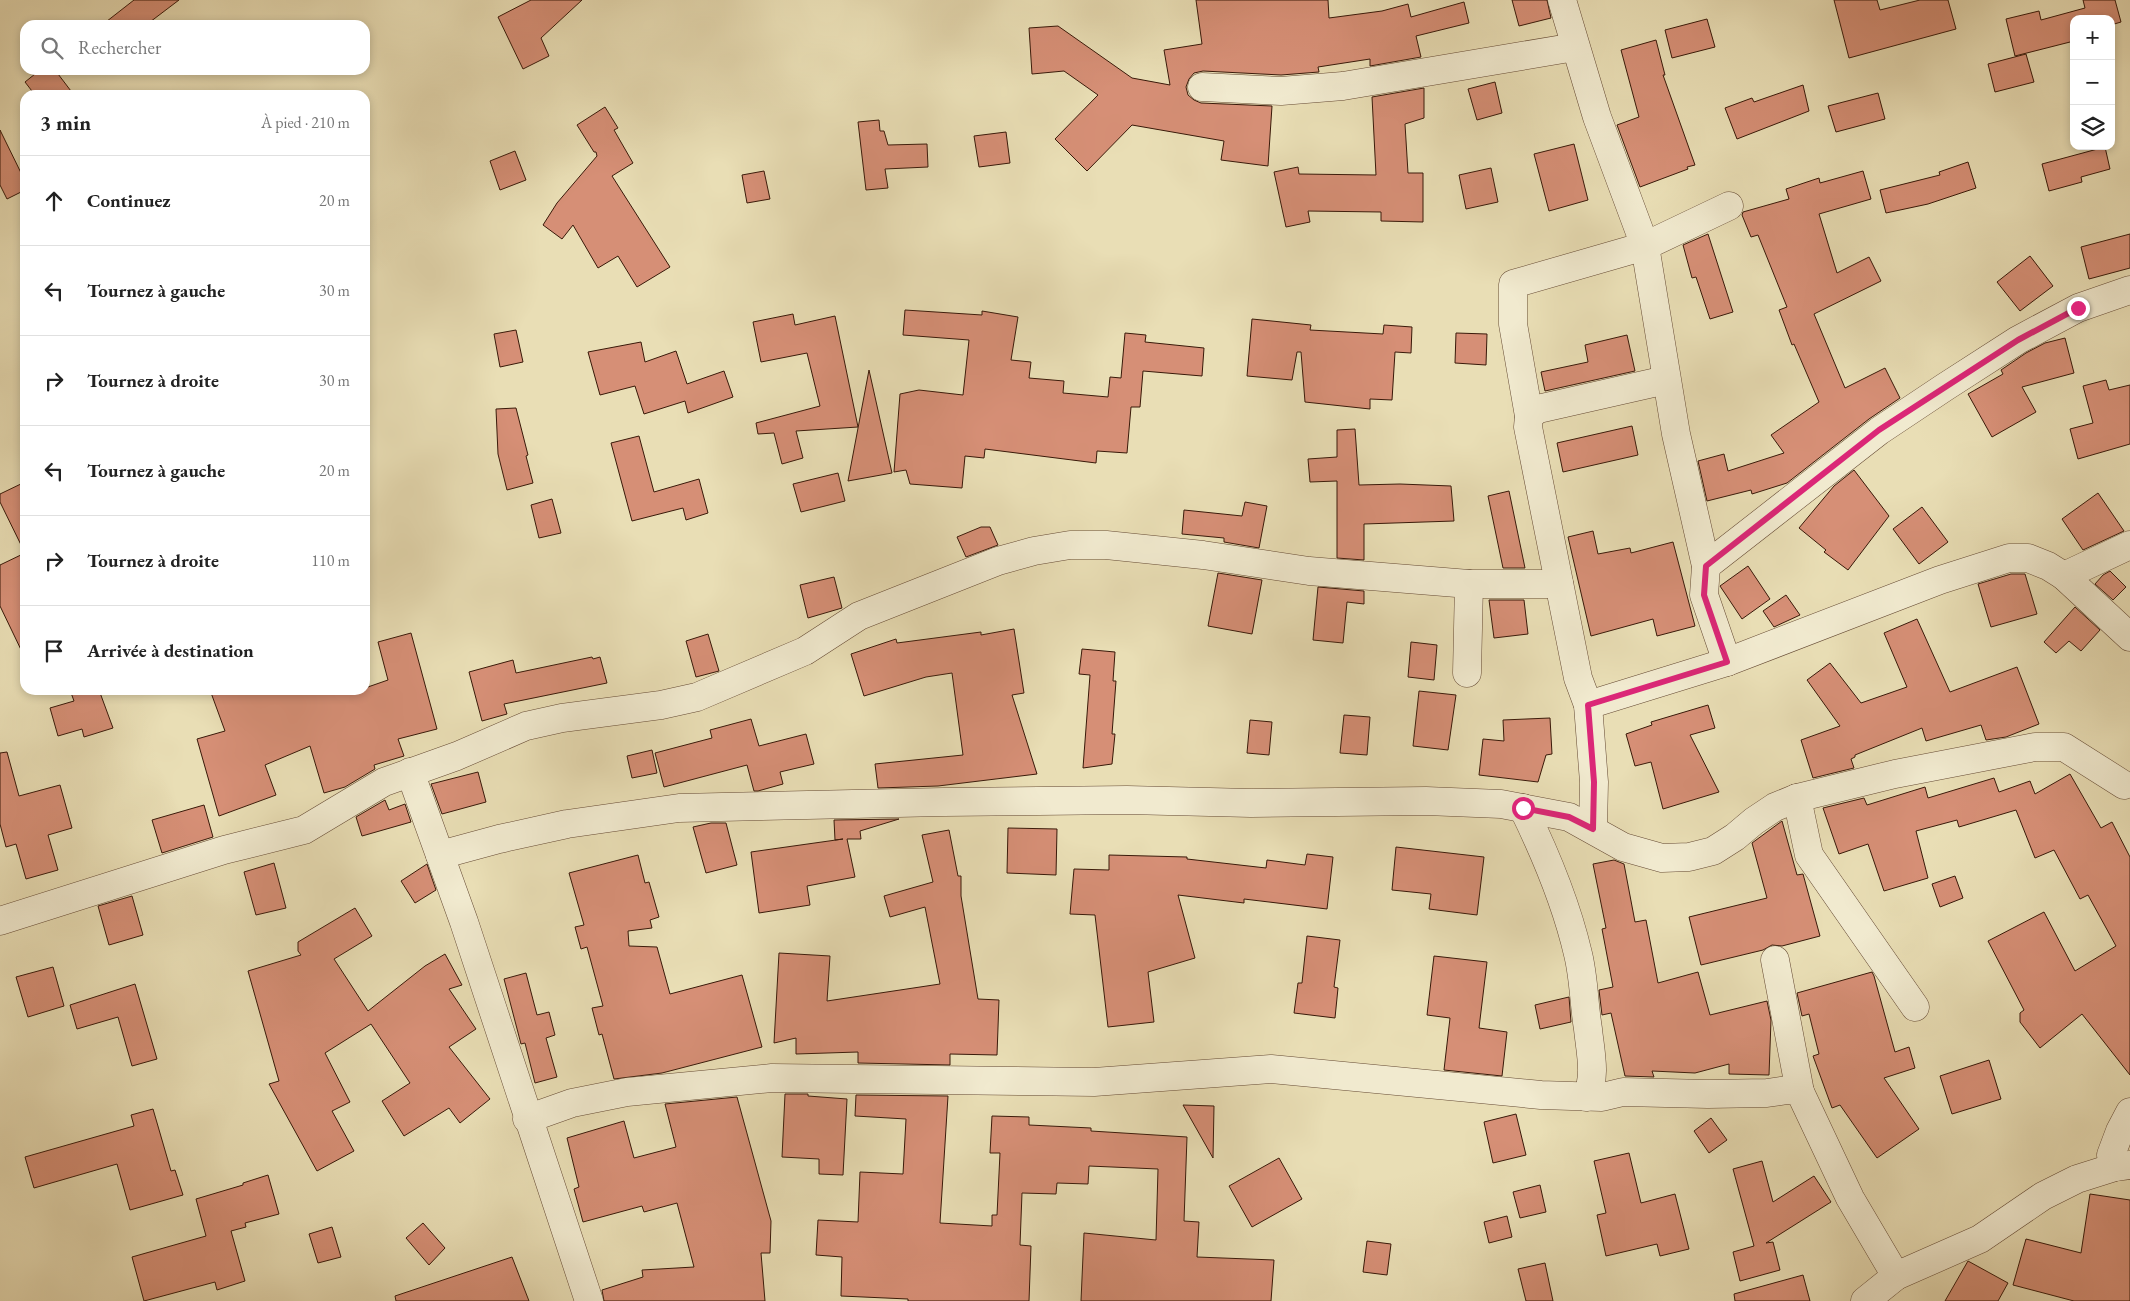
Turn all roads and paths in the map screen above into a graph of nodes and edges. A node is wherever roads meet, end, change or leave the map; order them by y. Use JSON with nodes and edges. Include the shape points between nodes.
{"nodes":[{"id":1,"x":1562,"y":0,"type":"edge"},
{"id":2,"x":1575,"y":47,"type":"junction"},
{"id":3,"x":1202,"y":87,"type":"dead end"},
{"id":4,"x":1729,"y":206,"type":"dead end"},
{"id":5,"x":1645,"y":246,"type":"junction"},
{"id":6,"x":2130,"y":290,"type":"edge"},
{"id":7,"x":1666,"y":380,"type":"junction"},
{"id":8,"x":1529,"y":416,"type":"junction"},
{"id":9,"x":2130,"y":546,"type":"edge"},
{"id":10,"x":1706,"y":566,"type":"junction"},
{"id":11,"x":2064,"y":576,"type":"junction"},
{"id":12,"x":1469,"y":584,"type":"junction"},
{"id":13,"x":1559,"y":584,"type":"junction"},
{"id":14,"x":2130,"y":637,"type":"edge"},
{"id":15,"x":1727,"y":662,"type":"junction"},
{"id":16,"x":1467,"y":673,"type":"dead end"},
{"id":17,"x":1588,"y":705,"type":"junction"},
{"id":18,"x":410,"y":772,"type":"junction"},
{"id":19,"x":2124,"y":785,"type":"dead end"},
{"id":20,"x":1797,"y":798,"type":"junction"},
{"id":21,"x":1523,"y":808,"type":"junction"},
{"id":22,"x":1593,"y":829,"type":"junction"},
{"id":23,"x":440,"y":855,"type":"junction"},
{"id":24,"x":0,"y":921,"type":"edge"},
{"id":25,"x":1775,"y":960,"type":"dead end"},
{"id":26,"x":1915,"y":1007,"type":"dead end"},
{"id":27,"x":1800,"y":1092,"type":"junction"},
{"id":28,"x":1586,"y":1097,"type":"junction"},
{"id":29,"x":2130,"y":1112,"type":"edge"},
{"id":30,"x":528,"y":1119,"type":"junction"},
{"id":31,"x":2123,"y":1166,"type":"edge"},
{"id":32,"x":1896,"y":1276,"type":"junction"},
{"id":33,"x":588,"y":1301,"type":"edge"},
{"id":34,"x":1865,"y":1301,"type":"edge"}],
"edges":[{"from":1,"to":2,"type":"street"},
{"from":2,"to":3,"type":"street","via":[[1343,86],[1282,91]]},
{"from":2,"to":5,"type":"street","via":[[1596,117]]},
{"from":4,"to":5,"type":"street"},
{"from":5,"to":7,"type":"street"},
{"from":5,"to":8,"type":"street","via":[[1513,284],[1513,324]]},
{"from":6,"to":10,"type":"street","via":[[2078,308],[2018,340],[1879,430]]},
{"from":7,"to":8,"type":"street","via":[[1538,409]]},
{"from":7,"to":10,"type":"street"},
{"from":8,"to":13,"type":"street","via":[[1528,426]]},
{"from":9,"to":11,"type":"street"},
{"from":10,"to":15,"type":"street","via":[[1704,595]]},
{"from":11,"to":14,"type":"street"},
{"from":11,"to":15,"type":"street","via":[[2028,558],[2009,558],[1940,580]]},
{"from":12,"to":13,"type":"street"},
{"from":12,"to":16,"type":"street"},
{"from":12,"to":18,"type":"street","via":[[1310,571],[1106,545],[1034,550],[859,616],[804,651],[697,697],[526,726],[458,756]]},
{"from":13,"to":17,"type":"street","via":[[1578,678]]},
{"from":15,"to":17,"type":"street"},
{"from":17,"to":22,"type":"street","via":[[1594,782]]},
{"from":18,"to":23,"type":"street"},
{"from":18,"to":24,"type":"street","via":[[384,782],[304,830],[224,850]]},
{"from":19,"to":20,"type":"street","via":[[2064,747],[2035,747],[1895,774]]},
{"from":20,"to":22,"type":"street","via":[[1775,807],[1713,851],[1689,857],[1662,858],[1623,847]]},
{"from":20,"to":26,"type":"street","via":[[1809,855]]},
{"from":21,"to":22,"type":"street","via":[[1569,817]]},
{"from":21,"to":23,"type":"street","via":[[1426,801],[1251,803],[1117,800],[679,808],[566,824]]},
{"from":21,"to":28,"type":"street","via":[[1556,880],[1578,956],[1592,1063]]},
{"from":23,"to":30,"type":"street"},
{"from":25,"to":27,"type":"street"},
{"from":27,"to":28,"type":"street","via":[[1623,1092]]},
{"from":27,"to":32,"type":"street","via":[[1850,1198]]},
{"from":28,"to":30,"type":"street","via":[[1271,1069],[1094,1082],[772,1078],[626,1092],[572,1103]]},
{"from":29,"to":31,"type":"street","via":[[2111,1155]]},
{"from":30,"to":33,"type":"street"},
{"from":31,"to":32,"type":"street","via":[[2077,1179],[2043,1196],[1980,1239]]},
{"from":32,"to":34,"type":"street"}]}
